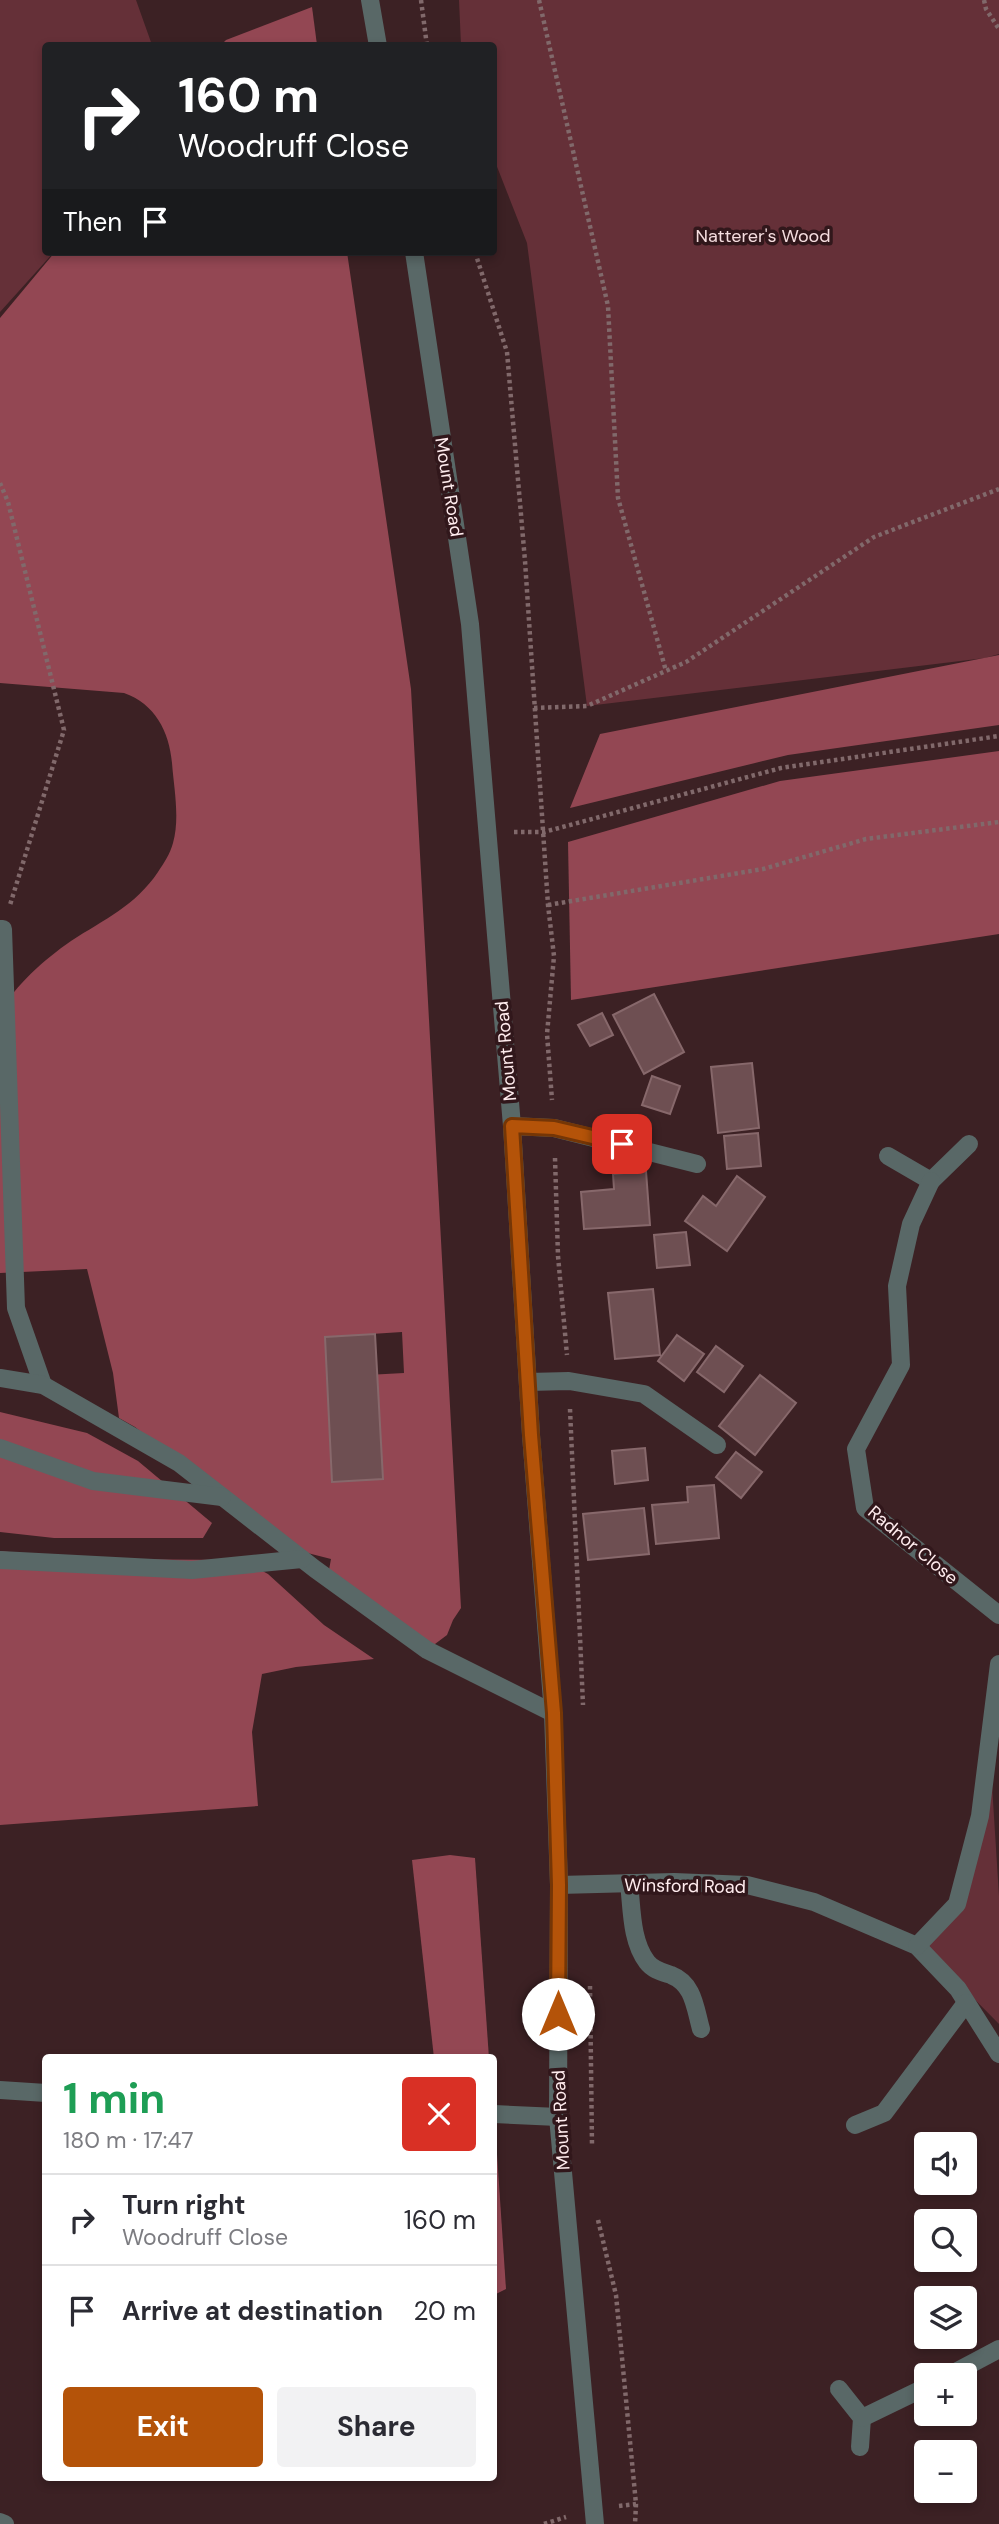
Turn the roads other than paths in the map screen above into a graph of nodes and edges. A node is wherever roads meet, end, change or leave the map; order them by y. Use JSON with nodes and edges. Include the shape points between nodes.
{"nodes":[{"id":1,"x":370,"y":0,"type":"edge"},
{"id":2,"x":377,"y":42,"type":"edge"},
{"id":3,"x":415,"y":256,"type":"edge"},
{"id":4,"x":1,"y":929,"type":"edge"},
{"id":5,"x":512,"y":1126,"type":"junction"},
{"id":6,"x":969,"y":1144,"type":"dead end"},
{"id":7,"x":888,"y":1156,"type":"dead end"},
{"id":8,"x":696,"y":1164,"type":"dead end"},
{"id":9,"x":932,"y":1181,"type":"junction"},
{"id":10,"x":0,"y":1378,"type":"edge"},
{"id":11,"x":528,"y":1382,"type":"junction"},
{"id":12,"x":43,"y":1385,"type":"junction"},
{"id":13,"x":717,"y":1445,"type":"dead end"},
{"id":14,"x":0,"y":1448,"type":"edge"},
{"id":15,"x":222,"y":1497,"type":"junction"},
{"id":16,"x":302,"y":1559,"type":"junction"},
{"id":17,"x":0,"y":1560,"type":"edge"},
{"id":18,"x":999,"y":1615,"type":"edge"},
{"id":19,"x":999,"y":1664,"type":"edge"},
{"id":20,"x":554,"y":1713,"type":"junction"},
{"id":21,"x":629,"y":1883,"type":"junction"},
{"id":22,"x":559,"y":1885,"type":"junction"},
{"id":23,"x":917,"y":1947,"type":"junction"},
{"id":24,"x":967,"y":2003,"type":"junction"},
{"id":25,"x":701,"y":2029,"type":"dead end"},
{"id":26,"x":999,"y":2054,"type":"edge"},
{"id":27,"x":0,"y":2090,"type":"edge"},
{"id":28,"x":42,"y":2092,"type":"edge"},
{"id":29,"x":497,"y":2114,"type":"edge"},
{"id":30,"x":558,"y":2117,"type":"junction"},
{"id":31,"x":855,"y":2125,"type":"dead end"},
{"id":32,"x":999,"y":2349,"type":"edge"},
{"id":33,"x":973,"y":2363,"type":"edge"},
{"id":34,"x":839,"y":2389,"type":"dead end"},
{"id":35,"x":914,"y":2393,"type":"edge"},
{"id":36,"x":862,"y":2418,"type":"junction"},
{"id":37,"x":860,"y":2447,"type":"dead end"},
{"id":38,"x":595,"y":2524,"type":"edge"}],
"edges":[{"from":1,"to":2,"type":"street"},
{"from":3,"to":5,"type":"street","name":"Mount Road","via":[[470,624]]},
{"from":4,"to":12,"type":"street","via":[[16,1308]]},
{"from":5,"to":8,"type":"street","via":[[554,1128]]},
{"from":5,"to":11,"type":"street","name":"Mount Road"},
{"from":6,"to":9,"type":"street","name":"Radnor Close"},
{"from":7,"to":9,"type":"street"},
{"from":9,"to":18,"type":"street","name":"Radnor Close","via":[[911,1224],[897,1286],[901,1365],[856,1449],[865,1508]]},
{"from":10,"to":12,"type":"street"},
{"from":11,"to":13,"type":"street","via":[[569,1381],[644,1394]]},
{"from":11,"to":20,"type":"street","name":"Mount Road"},
{"from":12,"to":15,"type":"street","via":[[179,1463]]},
{"from":14,"to":15,"type":"street","via":[[93,1481]]},
{"from":15,"to":16,"type":"street"},
{"from":16,"to":17,"type":"street","via":[[192,1570]]},
{"from":16,"to":20,"type":"street","via":[[427,1650]]},
{"from":19,"to":23,"type":"street","via":[[980,1816],[957,1904]]},
{"from":20,"to":22,"type":"street","name":"Mount Road"},
{"from":21,"to":22,"type":"street","name":"Winsford Road"},
{"from":21,"to":23,"type":"street","name":"Winsford Road","via":[[747,1885],[814,1902]]},
{"from":21,"to":25,"type":"street","via":[[639,1949],[648,1964],[690,1989]]},
{"from":22,"to":30,"type":"street","name":"Mount Road"},
{"from":23,"to":24,"type":"street","name":"Winsford Road"},
{"from":24,"to":26,"type":"street","name":"Winsford Road"},
{"from":24,"to":31,"type":"street","via":[[884,2113]]},
{"from":27,"to":28,"type":"street"},
{"from":29,"to":30,"type":"street"},
{"from":30,"to":38,"type":"street","name":"Mount Road"},
{"from":32,"to":33,"type":"street"},
{"from":34,"to":36,"type":"street"},
{"from":35,"to":36,"type":"street"},
{"from":36,"to":37,"type":"street"}]}
